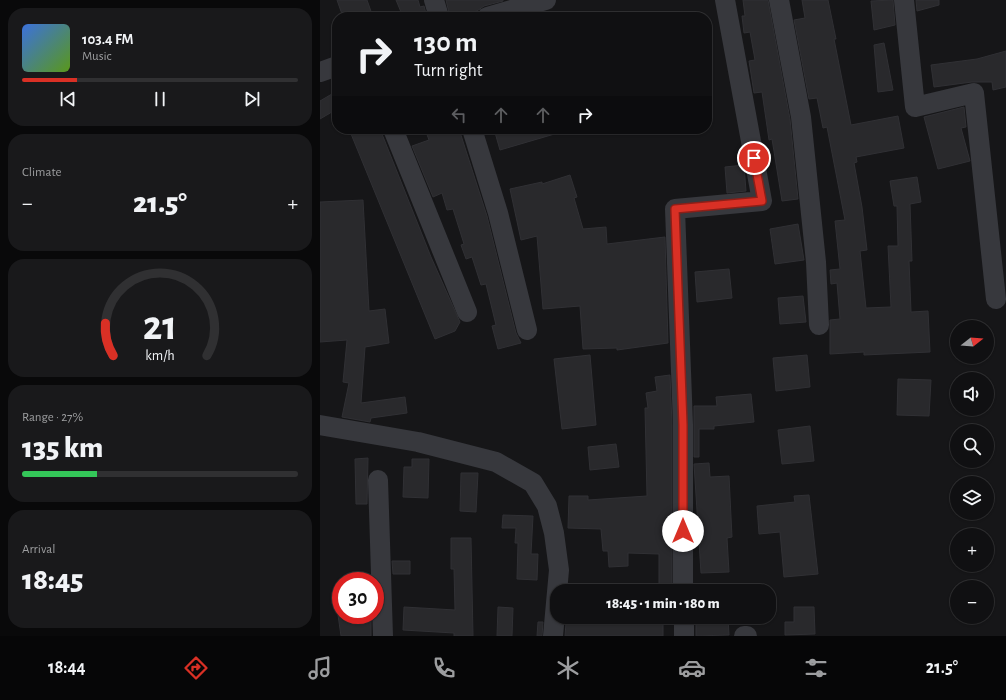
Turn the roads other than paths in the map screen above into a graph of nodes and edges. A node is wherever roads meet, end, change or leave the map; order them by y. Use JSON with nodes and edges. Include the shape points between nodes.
{"nodes":[{"id":1,"x":434,"y":0,"type":"edge"},
{"id":2,"x":546,"y":0,"type":"edge"},
{"id":3,"x":725,"y":0,"type":"edge"},
{"id":4,"x":779,"y":0,"type":"edge"},
{"id":5,"x":904,"y":0,"type":"edge"},
{"id":6,"x":438,"y":12,"type":"edge"},
{"id":7,"x":504,"y":12,"type":"edge"},
{"id":8,"x":332,"y":68,"type":"edge"},
{"id":9,"x":320,"y":72,"type":"edge"},
{"id":10,"x":395,"y":134,"type":"edge"},
{"id":11,"x":474,"y":134,"type":"edge"},
{"id":12,"x":996,"y":299,"type":"dead end"},
{"id":13,"x":467,"y":312,"type":"dead end"},
{"id":14,"x":819,"y":325,"type":"dead end"},
{"id":15,"x":527,"y":330,"type":"dead end"},
{"id":16,"x":320,"y":425,"type":"edge"},
{"id":17,"x":378,"y":480,"type":"dead end"},
{"id":18,"x":684,"y":584,"type":"edge"},
{"id":19,"x":684,"y":624,"type":"edge"},
{"id":20,"x":383,"y":636,"type":"edge"},
{"id":21,"x":553,"y":636,"type":"edge"},
{"id":22,"x":684,"y":636,"type":"edge"},
{"id":23,"x":744,"y":636,"type":"edge"},
{"id":24,"x":747,"y":636,"type":"edge"}],
"edges":[{"from":1,"to":6,"type":"street"},
{"from":2,"to":7,"type":"street"},
{"from":3,"to":18,"type":"street","via":[[762,201],[675,209],[683,425]]},
{"from":4,"to":14,"type":"street","via":[[801,117],[816,262]]},
{"from":5,"to":12,"type":"street","via":[[915,107],[974,93]]},
{"from":8,"to":9,"type":"street"},
{"from":10,"to":13,"type":"street"},
{"from":11,"to":15,"type":"street","via":[[498,213]]},
{"from":16,"to":21,"type":"street","via":[[418,442],[496,462],[533,483],[547,506],[559,570]]},
{"from":17,"to":20,"type":"street"},
{"from":19,"to":22,"type":"street"},
{"from":23,"to":24,"type":"street"}]}
